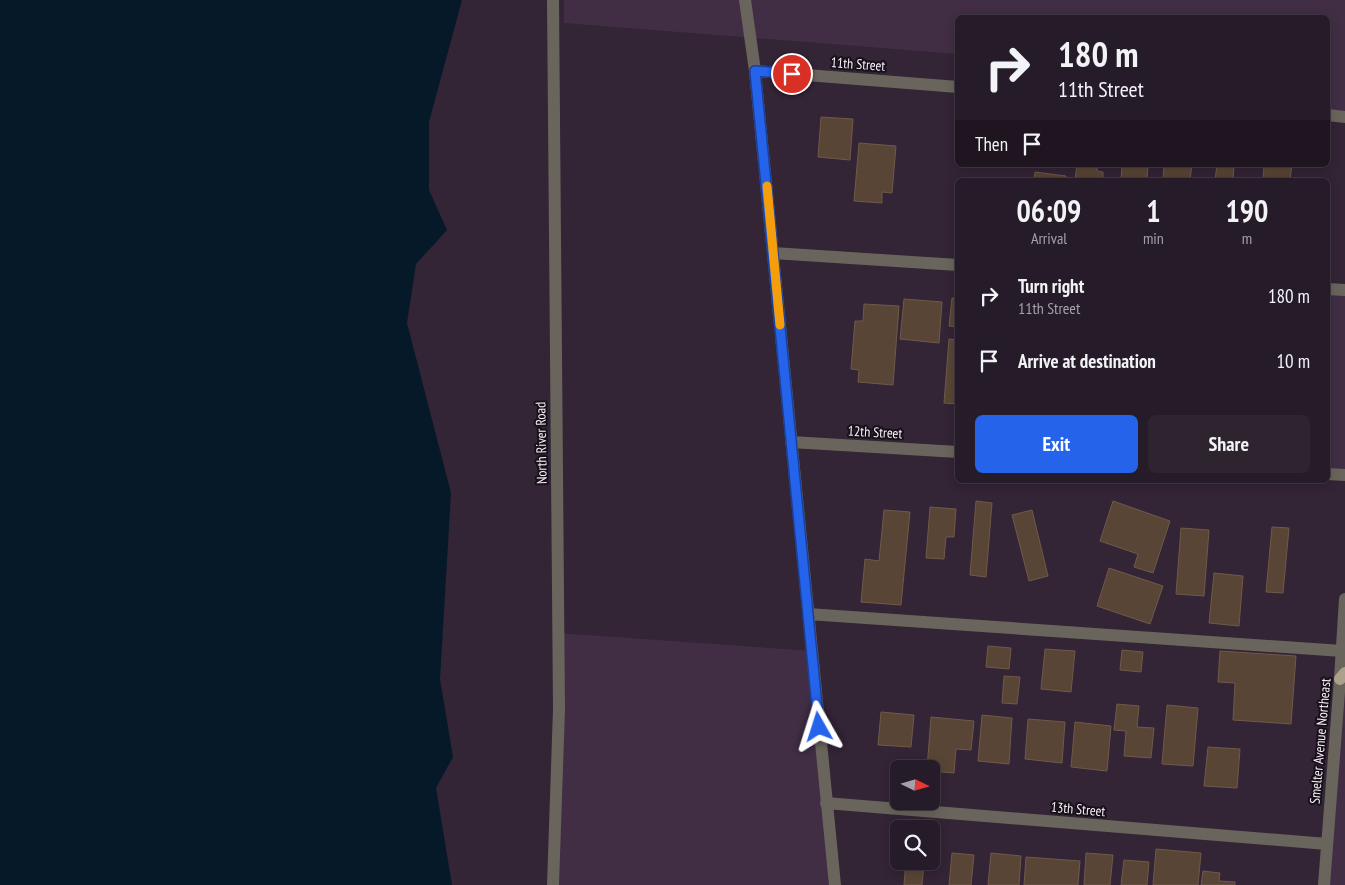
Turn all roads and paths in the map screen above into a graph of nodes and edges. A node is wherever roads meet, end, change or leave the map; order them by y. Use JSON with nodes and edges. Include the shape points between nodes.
{"nodes":[{"id":1,"x":553,"y":0,"type":"edge"},
{"id":2,"x":745,"y":0,"type":"edge"},
{"id":3,"x":755,"y":71,"type":"junction"},
{"id":4,"x":955,"y":87,"type":"edge"},
{"id":5,"x":1330,"y":115,"type":"edge"},
{"id":6,"x":1345,"y":117,"type":"edge"},
{"id":7,"x":773,"y":253,"type":"junction"},
{"id":8,"x":955,"y":265,"type":"edge"},
{"id":9,"x":1330,"y":289,"type":"edge"},
{"id":10,"x":1345,"y":290,"type":"edge"},
{"id":11,"x":791,"y":442,"type":"junction"},
{"id":12,"x":955,"y":452,"type":"edge"},
{"id":13,"x":1330,"y":474,"type":"edge"},
{"id":14,"x":1345,"y":474,"type":"edge"},
{"id":15,"x":1345,"y":599,"type":"edge"},
{"id":16,"x":808,"y":614,"type":"junction"},
{"id":17,"x":1342,"y":651,"type":"junction"},
{"id":18,"x":1343,"y":676,"type":"edge"},
{"id":19,"x":826,"y":803,"type":"junction"},
{"id":20,"x":1327,"y":844,"type":"junction"},
{"id":21,"x":553,"y":885,"type":"edge"},
{"id":22,"x":835,"y":885,"type":"edge"},
{"id":23,"x":1324,"y":885,"type":"edge"}],
"edges":[{"from":1,"to":21,"type":"street","name":"North River Road","via":[[559,709]]},
{"from":2,"to":3,"type":"street"},
{"from":3,"to":4,"type":"street","name":"11th Street"},
{"from":3,"to":7,"type":"street"},
{"from":5,"to":6,"type":"street"},
{"from":7,"to":8,"type":"street"},
{"from":7,"to":11,"type":"street"},
{"from":9,"to":10,"type":"street"},
{"from":11,"to":12,"type":"street","name":"12th Street"},
{"from":11,"to":16,"type":"street"},
{"from":13,"to":14,"type":"street"},
{"from":15,"to":17,"type":"street","name":"Smelter Avenue Northeast"},
{"from":16,"to":17,"type":"street"},
{"from":16,"to":19,"type":"street"},
{"from":17,"to":18,"type":"street","name":"Smelter Avenue Northeast"},
{"from":18,"to":20,"type":"street","name":"Smelter Avenue Northeast"},
{"from":19,"to":20,"type":"street","name":"13th Street"},
{"from":19,"to":22,"type":"street"},
{"from":20,"to":23,"type":"street","name":"Smelter Avenue Northeast"}]}
